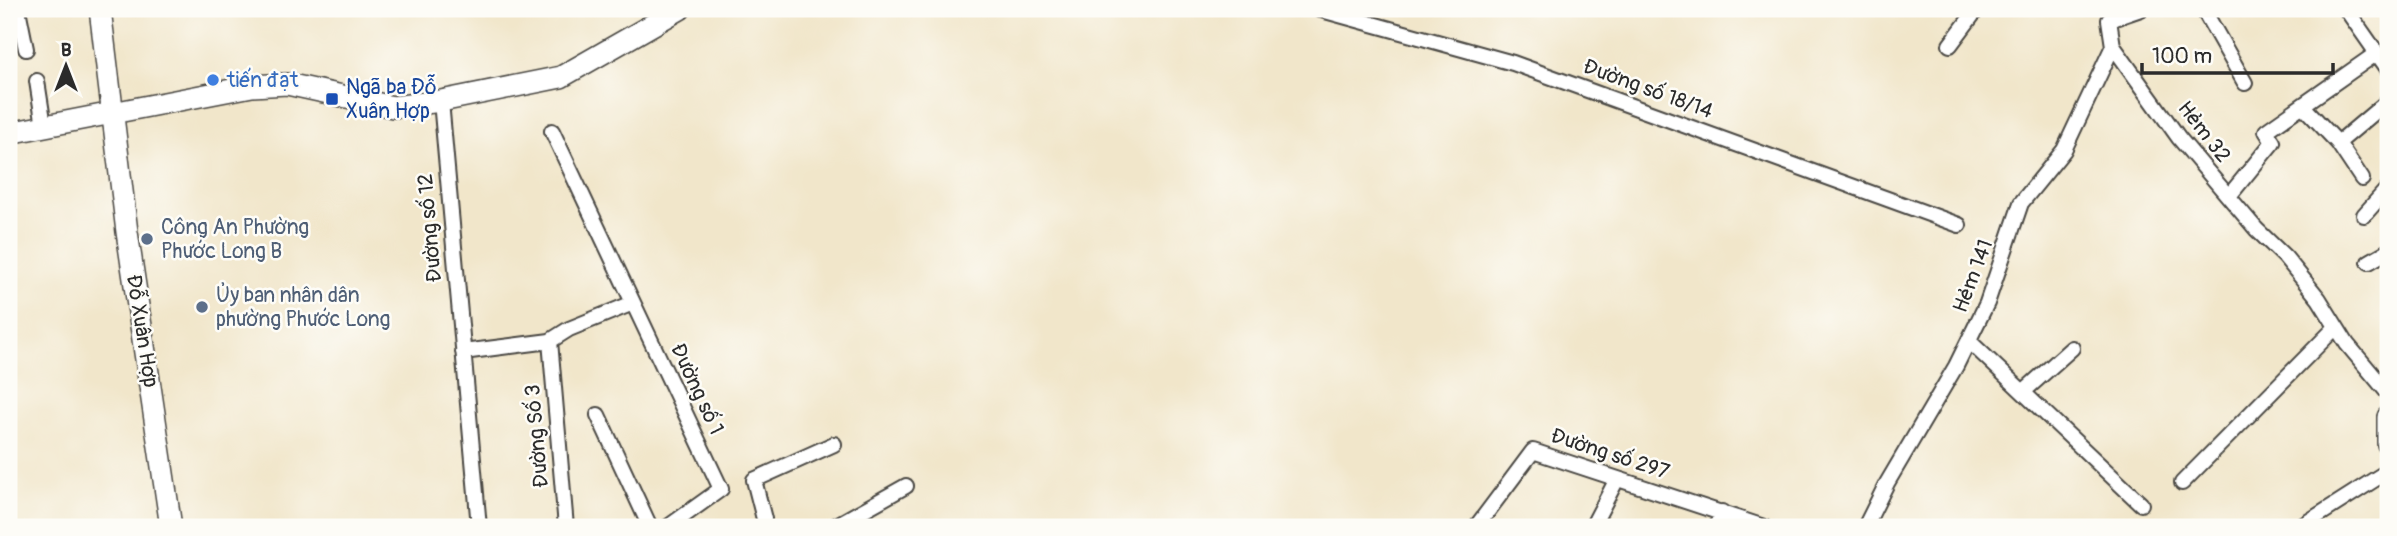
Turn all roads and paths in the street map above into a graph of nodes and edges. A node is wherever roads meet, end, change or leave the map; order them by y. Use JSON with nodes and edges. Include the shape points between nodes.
{"nodes":[{"id":1,"x":18,"y":9,"type":"edge"},
{"id":2,"x":100,"y":9,"type":"edge"},
{"id":3,"x":680,"y":9,"type":"edge"},
{"id":4,"x":1318,"y":9,"type":"edge"},
{"id":5,"x":1978,"y":9,"type":"edge"},
{"id":6,"x":2098,"y":9,"type":"edge"},
{"id":7,"x":2141,"y":9,"type":"edge"},
{"id":8,"x":2203,"y":9,"type":"edge"},
{"id":9,"x":2346,"y":9,"type":"edge"},
{"id":10,"x":2109,"y":20,"type":"junction"},
{"id":11,"x":1950,"y":45,"type":"dead end"},
{"id":12,"x":2113,"y":46,"type":"junction"},
{"id":13,"x":26,"y":48,"type":"dead end"},
{"id":14,"x":2377,"y":53,"type":"junction"},
{"id":15,"x":2388,"y":69,"type":"edge"},
{"id":16,"x":37,"y":81,"type":"dead end"},
{"id":17,"x":2245,"y":83,"type":"dead end"},
{"id":18,"x":441,"y":101,"type":"junction"},
{"id":19,"x":2388,"y":101,"type":"edge"},
{"id":20,"x":2304,"y":106,"type":"junction"},
{"id":21,"x":112,"y":112,"type":"junction"},
{"id":22,"x":44,"y":126,"type":"junction"},
{"id":23,"x":552,"y":131,"type":"dead end"},
{"id":24,"x":9,"y":133,"type":"edge"},
{"id":25,"x":2338,"y":143,"type":"junction"},
{"id":26,"x":2362,"y":179,"type":"dead end"},
{"id":27,"x":2388,"y":188,"type":"edge"},
{"id":28,"x":2229,"y":196,"type":"junction"},
{"id":29,"x":2364,"y":215,"type":"dead end"},
{"id":30,"x":1959,"y":225,"type":"dead end"},
{"id":31,"x":2388,"y":251,"type":"edge"},
{"id":32,"x":2370,"y":262,"type":"dead end"},
{"id":33,"x":633,"y":303,"type":"junction"},
{"id":34,"x":2336,"y":327,"type":"junction"},
{"id":35,"x":550,"y":341,"type":"junction"},
{"id":36,"x":1969,"y":341,"type":"junction"},
{"id":37,"x":2072,"y":348,"type":"dead end"},
{"id":38,"x":463,"y":352,"type":"junction"},
{"id":39,"x":2023,"y":392,"type":"junction"},
{"id":40,"x":2388,"y":393,"type":"edge"},
{"id":41,"x":598,"y":415,"type":"dead end"},
{"id":42,"x":2388,"y":417,"type":"edge"},
{"id":43,"x":834,"y":444,"type":"dead end"},
{"id":44,"x":2388,"y":444,"type":"edge"},
{"id":45,"x":2388,"y":471,"type":"edge"},
{"id":46,"x":1617,"y":479,"type":"junction"},
{"id":47,"x":2182,"y":483,"type":"dead end"},
{"id":48,"x":906,"y":486,"type":"dead end"},
{"id":49,"x":2141,"y":504,"type":"dead end"},
{"id":50,"x":1722,"y":512,"type":"junction"},
{"id":51,"x":764,"y":519,"type":"dead end"},
{"id":52,"x":1866,"y":524,"type":"edge"},
{"id":53,"x":172,"y":527,"type":"edge"},
{"id":54,"x":479,"y":527,"type":"edge"},
{"id":55,"x":566,"y":527,"type":"edge"},
{"id":56,"x":650,"y":527,"type":"edge"},
{"id":57,"x":667,"y":527,"type":"edge"},
{"id":58,"x":833,"y":527,"type":"edge"},
{"id":59,"x":1476,"y":527,"type":"edge"},
{"id":60,"x":1592,"y":527,"type":"edge"},
{"id":61,"x":1716,"y":527,"type":"edge"},
{"id":62,"x":1764,"y":527,"type":"edge"},
{"id":63,"x":2300,"y":527,"type":"edge"}],
"edges":[{"from":1,"to":13,"type":"street"},
{"from":2,"to":21,"type":"street","name":"Đỗ Xuân Hợp"},
{"from":3,"to":18,"type":"street","via":[[561,77]]},
{"from":4,"to":30,"type":"street","name":"Đường số 18/14","via":[[1513,63]]},
{"from":5,"to":11,"type":"street"},
{"from":6,"to":10,"type":"street"},
{"from":7,"to":10,"type":"street"},
{"from":8,"to":17,"type":"street"},
{"from":9,"to":14,"type":"street"},
{"from":10,"to":12,"type":"street","name":"Hẻm 32"},
{"from":12,"to":28,"type":"street","name":"Hẻm 32","via":[[2179,138]]},
{"from":12,"to":36,"type":"street","name":"Hẻm 141","via":[[2064,150],[2021,203]]},
{"from":14,"to":15,"type":"street"},
{"from":14,"to":20,"type":"street"},
{"from":16,"to":22,"type":"street"},
{"from":18,"to":21,"type":"street","via":[[393,107],[287,85],[252,86]]},
{"from":18,"to":38,"type":"street","name":"Đường số 12"},
{"from":19,"to":25,"type":"street"},
{"from":20,"to":25,"type":"street"},
{"from":20,"to":28,"type":"street","via":[[2266,131],[2273,142]]},
{"from":21,"to":22,"type":"street"},
{"from":21,"to":53,"type":"street","name":"Đỗ Xuân Hợp"},
{"from":22,"to":24,"type":"street"},
{"from":23,"to":33,"type":"street","name":"Đường số 1"},
{"from":25,"to":26,"type":"street"},
{"from":27,"to":29,"type":"street"},
{"from":28,"to":34,"type":"street","name":"Hẻm 32","via":[[2285,257]]},
{"from":31,"to":32,"type":"street"},
{"from":33,"to":35,"type":"street"},
{"from":33,"to":57,"type":"street","name":"Đường số 1","via":[[721,489]]},
{"from":34,"to":40,"type":"street","name":"Hẻm 32"},
{"from":34,"to":47,"type":"street"},
{"from":35,"to":38,"type":"street"},
{"from":35,"to":55,"type":"street","name":"Đường Số 3"},
{"from":36,"to":39,"type":"street"},
{"from":36,"to":52,"type":"street","name":"Hẻm 141"},
{"from":37,"to":39,"type":"street"},
{"from":38,"to":54,"type":"street"},
{"from":39,"to":49,"type":"street"},
{"from":41,"to":56,"type":"street"},
{"from":42,"to":44,"type":"street"},
{"from":43,"to":51,"type":"street","via":[[754,480]]},
{"from":45,"to":63,"type":"street"},
{"from":46,"to":50,"type":"street","name":"Đường số 297"},
{"from":46,"to":59,"type":"street","name":"Đường số 297","via":[[1533,451]]},
{"from":46,"to":60,"type":"street"},
{"from":48,"to":58,"type":"street"},
{"from":50,"to":61,"type":"street"},
{"from":50,"to":62,"type":"street","name":"Đường số 297"}]}
